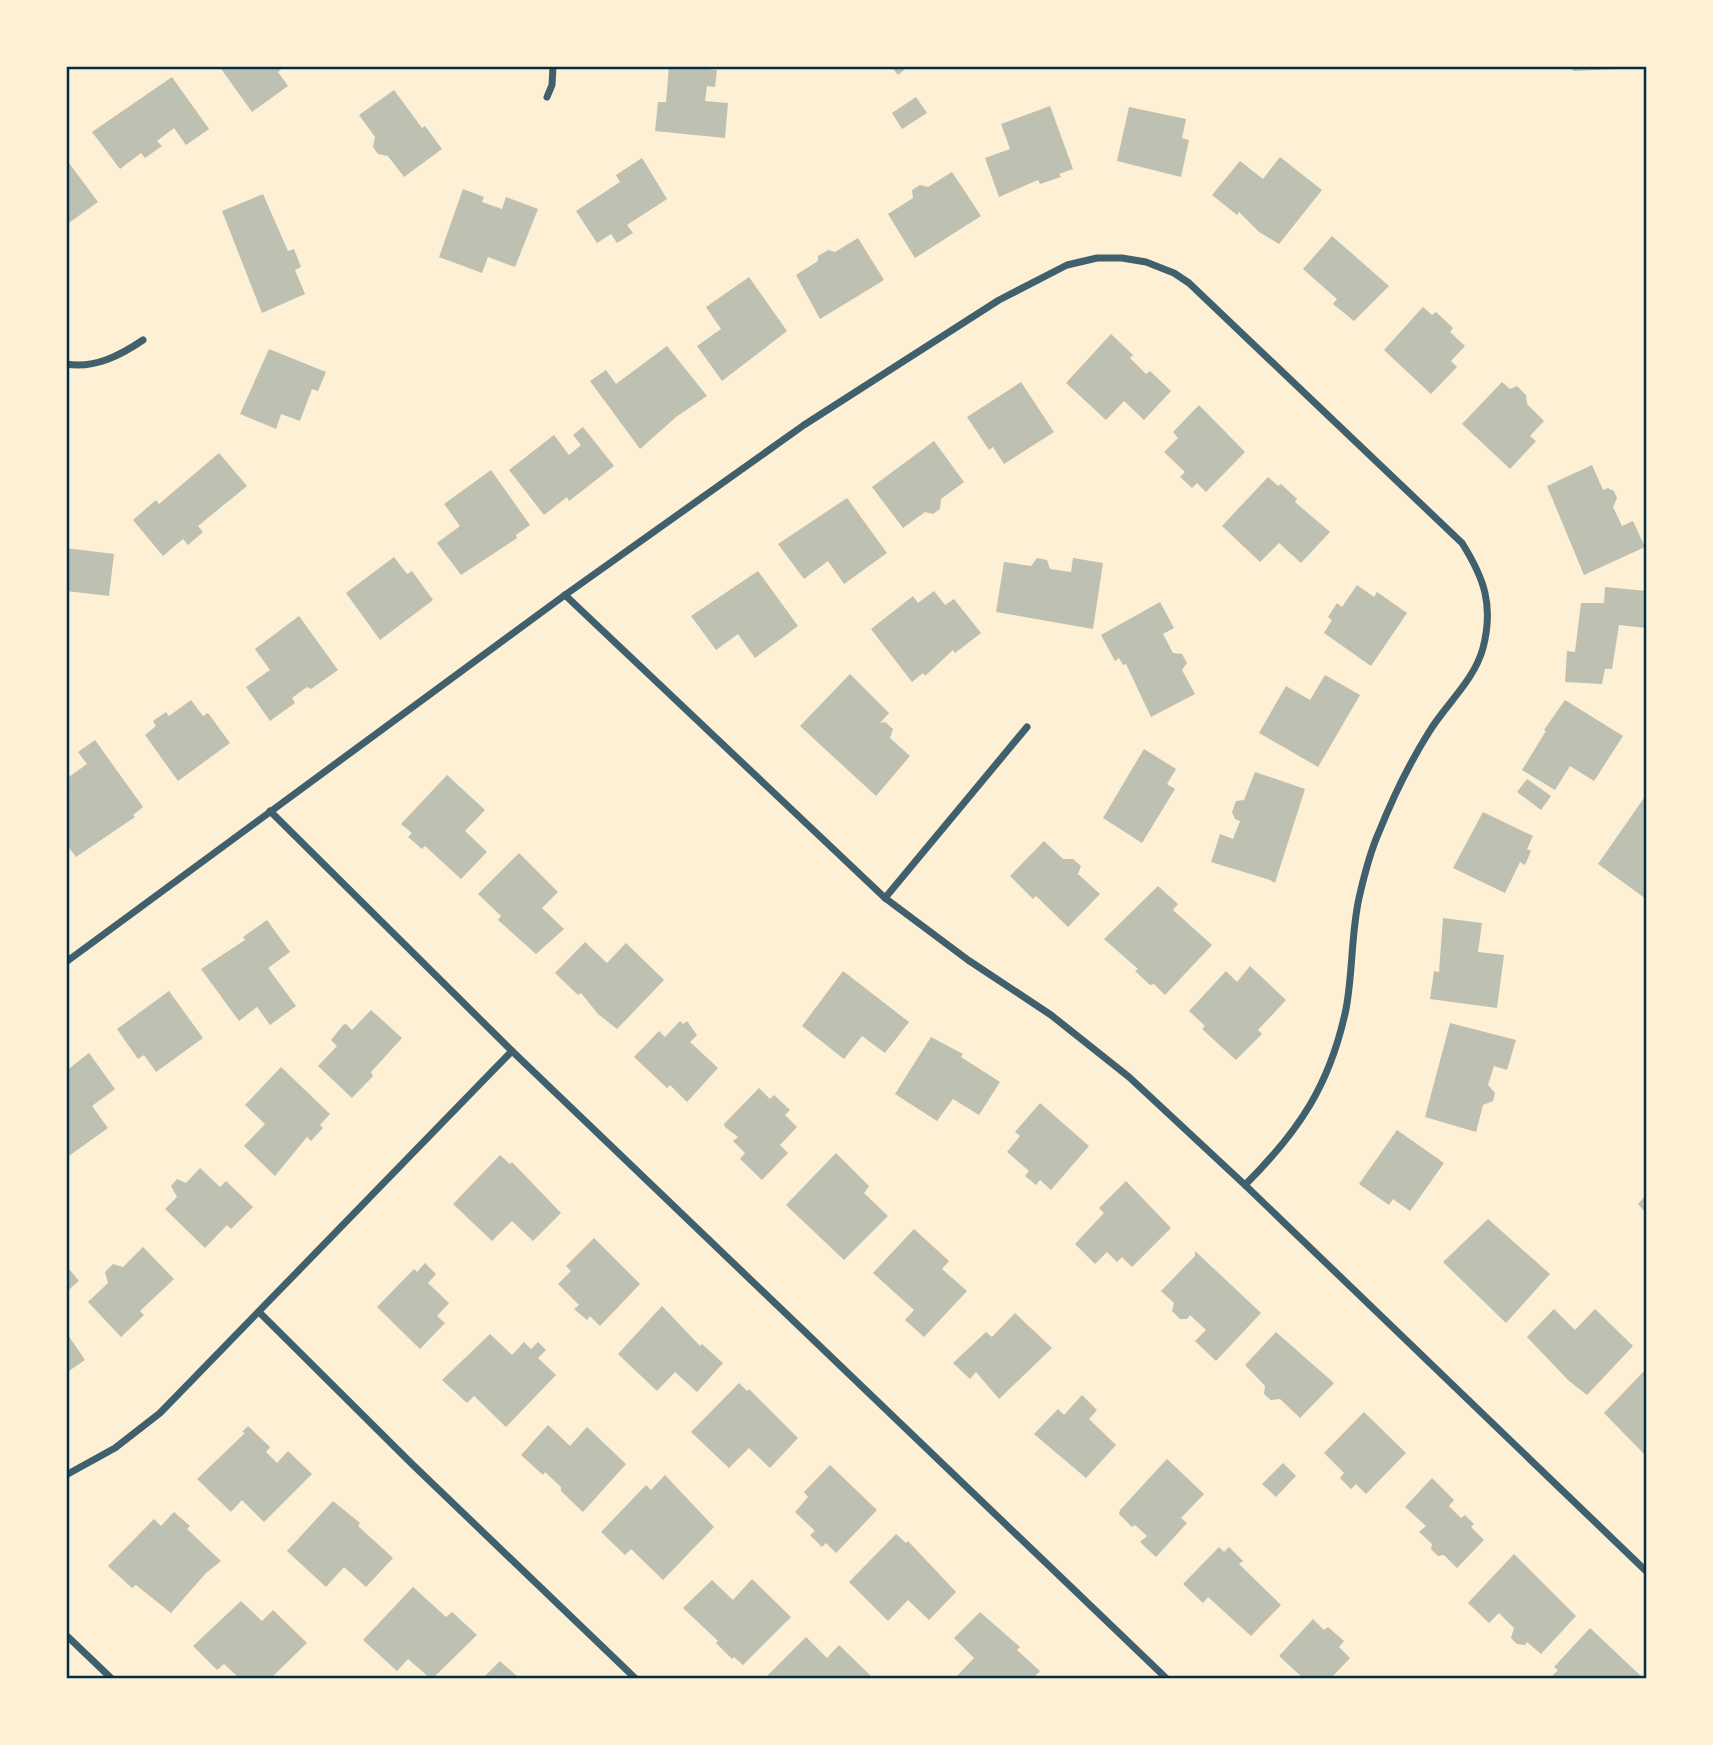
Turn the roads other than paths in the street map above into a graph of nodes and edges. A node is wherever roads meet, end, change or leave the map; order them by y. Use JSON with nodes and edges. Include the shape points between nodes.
{"nodes":[{"id":1,"x":552,"y":66,"type":"edge"},
{"id":2,"x":547,"y":97,"type":"dead end"},
{"id":3,"x":143,"y":340,"type":"dead end"},
{"id":4,"x":66,"y":364,"type":"edge"},
{"id":5,"x":565,"y":595,"type":"junction"},
{"id":6,"x":1027,"y":727,"type":"dead end"},
{"id":7,"x":270,"y":811,"type":"junction"},
{"id":8,"x":886,"y":898,"type":"junction"},
{"id":9,"x":66,"y":962,"type":"edge"},
{"id":10,"x":512,"y":1051,"type":"junction"},
{"id":11,"x":1245,"y":1185,"type":"junction"},
{"id":12,"x":259,"y":1312,"type":"junction"},
{"id":13,"x":66,"y":1475,"type":"edge"},
{"id":14,"x":1647,"y":1571,"type":"edge"},
{"id":15,"x":66,"y":1636,"type":"edge"},
{"id":16,"x":111,"y":1678,"type":"edge"},
{"id":17,"x":635,"y":1678,"type":"edge"},
{"id":18,"x":1166,"y":1678,"type":"edge"}],
"edges":[{"from":1,"to":2,"type":"street"},
{"from":3,"to":4,"type":"street","via":[[120,355],[94,363]]},
{"from":5,"to":7,"type":"street"},
{"from":5,"to":8,"type":"street"},
{"from":5,"to":11,"type":"street","via":[[804,425],[999,300],[1067,265],[1122,257],[1174,273],[1189,284],[1462,543],[1478,568],[1488,620],[1470,677],[1423,741],[1375,840],[1359,899],[1346,1007],[1320,1089],[1294,1130]]},
{"from":6,"to":8,"type":"street"},
{"from":7,"to":9,"type":"street"},
{"from":7,"to":10,"type":"street"},
{"from":8,"to":11,"type":"street","via":[[1051,1015],[1129,1077]]},
{"from":10,"to":12,"type":"street"},
{"from":10,"to":18,"type":"street"},
{"from":11,"to":14,"type":"street"},
{"from":12,"to":13,"type":"street","via":[[160,1413],[115,1448]]},
{"from":12,"to":17,"type":"street"},
{"from":15,"to":16,"type":"street"}]}
